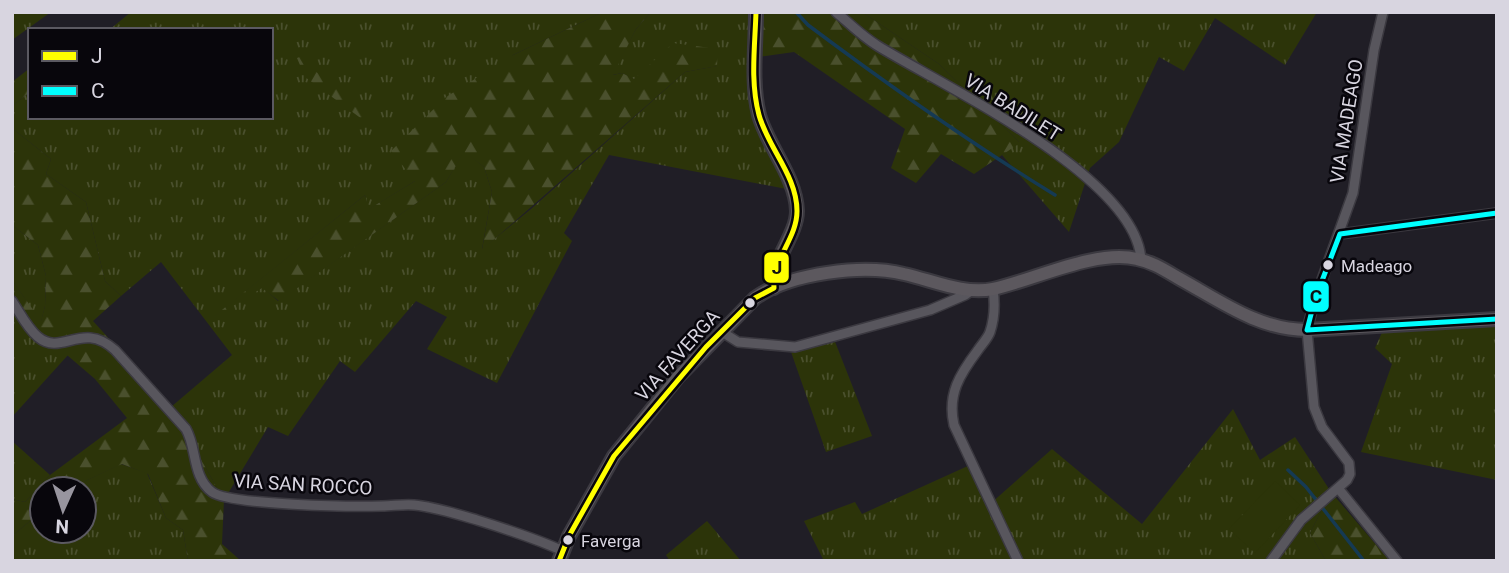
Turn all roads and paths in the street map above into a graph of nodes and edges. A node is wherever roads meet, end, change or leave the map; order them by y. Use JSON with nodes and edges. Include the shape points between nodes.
{"nodes":[{"id":1,"x":756,"y":12,"type":"edge"},
{"id":2,"x":836,"y":12,"type":"edge"},
{"id":3,"x":1383,"y":12,"type":"edge"},
{"id":4,"x":1497,"y":213,"type":"edge"},
{"id":5,"x":1340,"y":234,"type":"junction"},
{"id":6,"x":1141,"y":260,"type":"junction"},
{"id":7,"x":774,"y":288,"type":"junction"},
{"id":8,"x":993,"y":289,"type":"junction"},
{"id":9,"x":972,"y":290,"type":"junction"},
{"id":10,"x":12,"y":301,"type":"edge"},
{"id":11,"x":1497,"y":319,"type":"edge"},
{"id":12,"x":1307,"y":330,"type":"junction"},
{"id":13,"x":722,"y":332,"type":"junction"},
{"id":14,"x":1338,"y":488,"type":"junction"},
{"id":15,"x":561,"y":556,"type":"edge"},
{"id":16,"x":1018,"y":561,"type":"edge"},
{"id":17,"x":1271,"y":561,"type":"edge"},
{"id":18,"x":1397,"y":561,"type":"edge"}],
"edges":[{"from":1,"to":7,"type":"street","via":[[757,104],[797,212],[774,275]]},
{"from":2,"to":6,"type":"street","name":"VIA BADILET","via":[[874,44],[1018,128],[1084,175],[1119,210],[1136,236]]},
{"from":3,"to":5,"type":"street","name":"VIA MADEAGO","via":[[1353,193]]},
{"from":4,"to":5,"type":"street"},
{"from":5,"to":12,"type":"street","name":"VIA MADEAGO"},
{"from":6,"to":8,"type":"street","via":[[1109,257]]},
{"from":6,"to":12,"type":"street","via":[[1258,321]]},
{"from":7,"to":9,"type":"street","via":[[868,268]]},
{"from":7,"to":13,"type":"street","name":"VIA FAVERGA","via":[[755,298]]},
{"from":8,"to":9,"type":"street"},
{"from":8,"to":16,"type":"street","via":[[996,305],[990,333],[958,378],[951,411]]},
{"from":9,"to":13,"type":"street","via":[[930,310],[796,346],[738,342]]},
{"from":10,"to":15,"type":"street","name":"VIA SAN ROCCO","via":[[43,341],[92,337],[115,349],[186,429],[200,477],[218,495],[242,501],[419,505],[511,531]]},
{"from":11,"to":12,"type":"street"},
{"from":12,"to":14,"type":"street","name":"VIA MADEAGO","via":[[1317,417],[1350,467],[1349,478]]},
{"from":13,"to":15,"type":"street","name":"VIA FAVERGA","via":[[678,377],[614,456]]},
{"from":14,"to":17,"type":"street","via":[[1301,520]]},
{"from":14,"to":18,"type":"street"}]}
